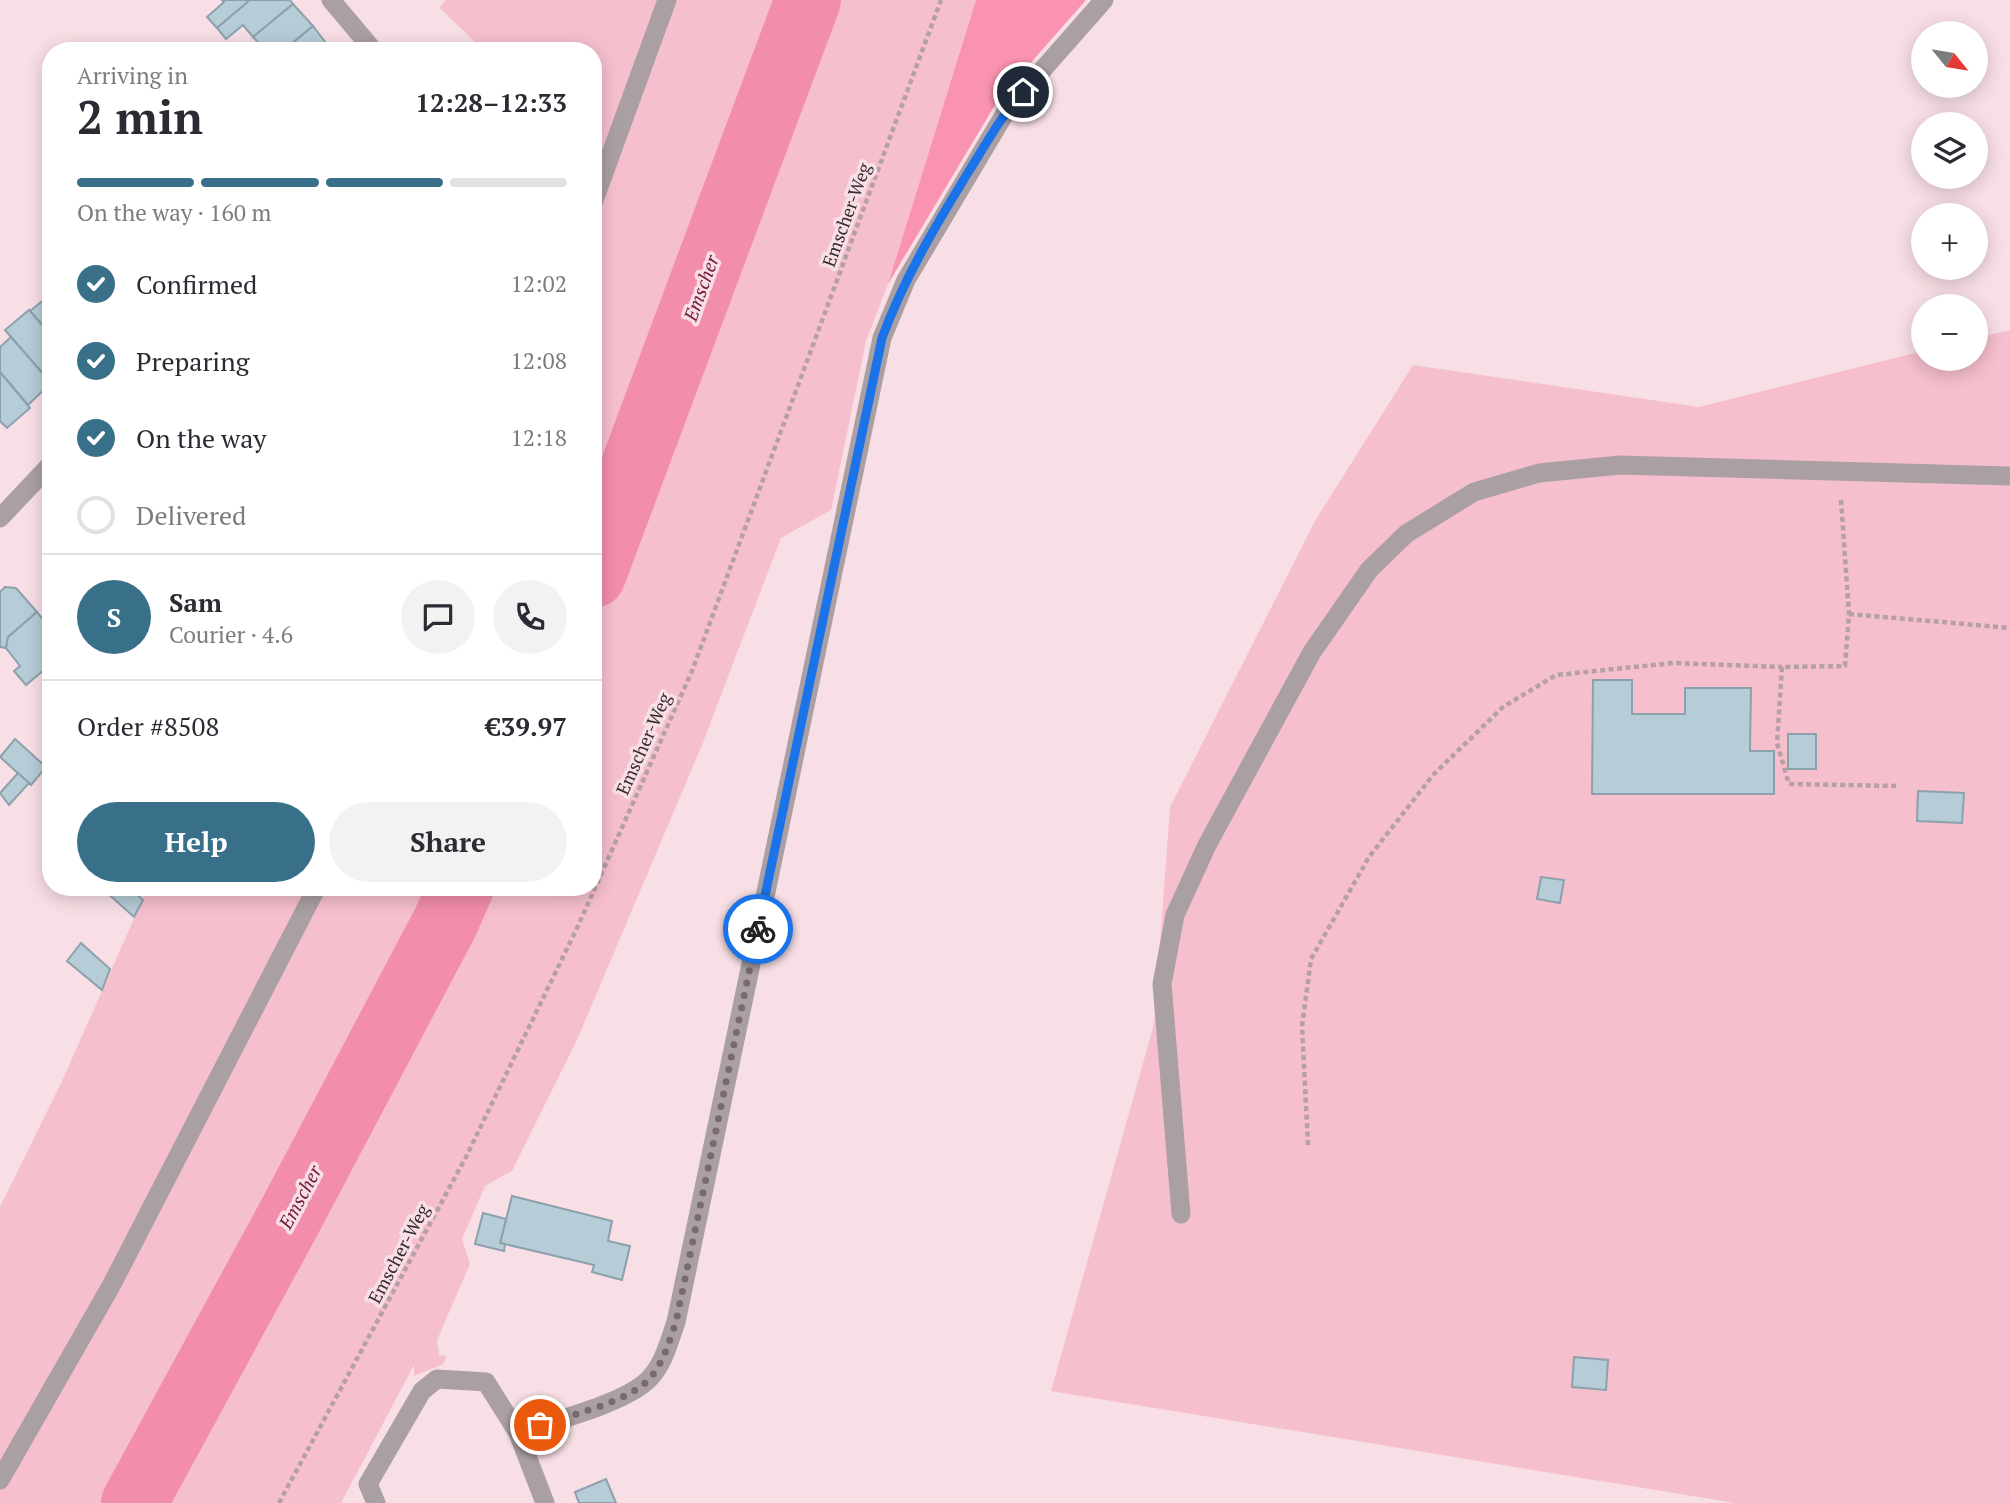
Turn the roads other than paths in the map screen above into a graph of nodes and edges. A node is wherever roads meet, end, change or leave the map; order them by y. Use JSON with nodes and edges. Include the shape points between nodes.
{"nodes":[{"id":1,"x":331,"y":0,"type":"edge"},
{"id":2,"x":667,"y":0,"type":"edge"},
{"id":3,"x":1104,"y":0,"type":"edge"},
{"id":4,"x":366,"y":42,"type":"edge"},
{"id":5,"x":602,"y":178,"type":"edge"},
{"id":6,"x":42,"y":473,"type":"edge"},
{"id":7,"x":2010,"y":476,"type":"edge"},
{"id":8,"x":0,"y":517,"type":"edge"},
{"id":9,"x":312,"y":896,"type":"edge"},
{"id":10,"x":1181,"y":1214,"type":"dead end"},
{"id":11,"x":518,"y":1433,"type":"junction"},
{"id":12,"x":0,"y":1480,"type":"edge"},
{"id":13,"x":376,"y":1503,"type":"edge"},
{"id":14,"x":545,"y":1503,"type":"edge"}],
"edges":[{"from":1,"to":4,"type":"street"},
{"from":2,"to":5,"type":"street"},
{"from":3,"to":11,"type":"street","via":[[1007,110],[905,280],[882,338],[668,1345],[649,1380],[628,1394]]},
{"from":6,"to":8,"type":"street"},
{"from":7,"to":10,"type":"street","via":[[1620,465],[1539,473],[1474,492],[1406,534],[1369,570],[1312,652],[1207,845],[1175,915],[1162,984]]},
{"from":9,"to":12,"type":"street","via":[[111,1286]]},
{"from":11,"to":13,"type":"street","via":[[486,1382],[437,1379],[422,1391],[368,1484]]},
{"from":11,"to":14,"type":"street"}]}
